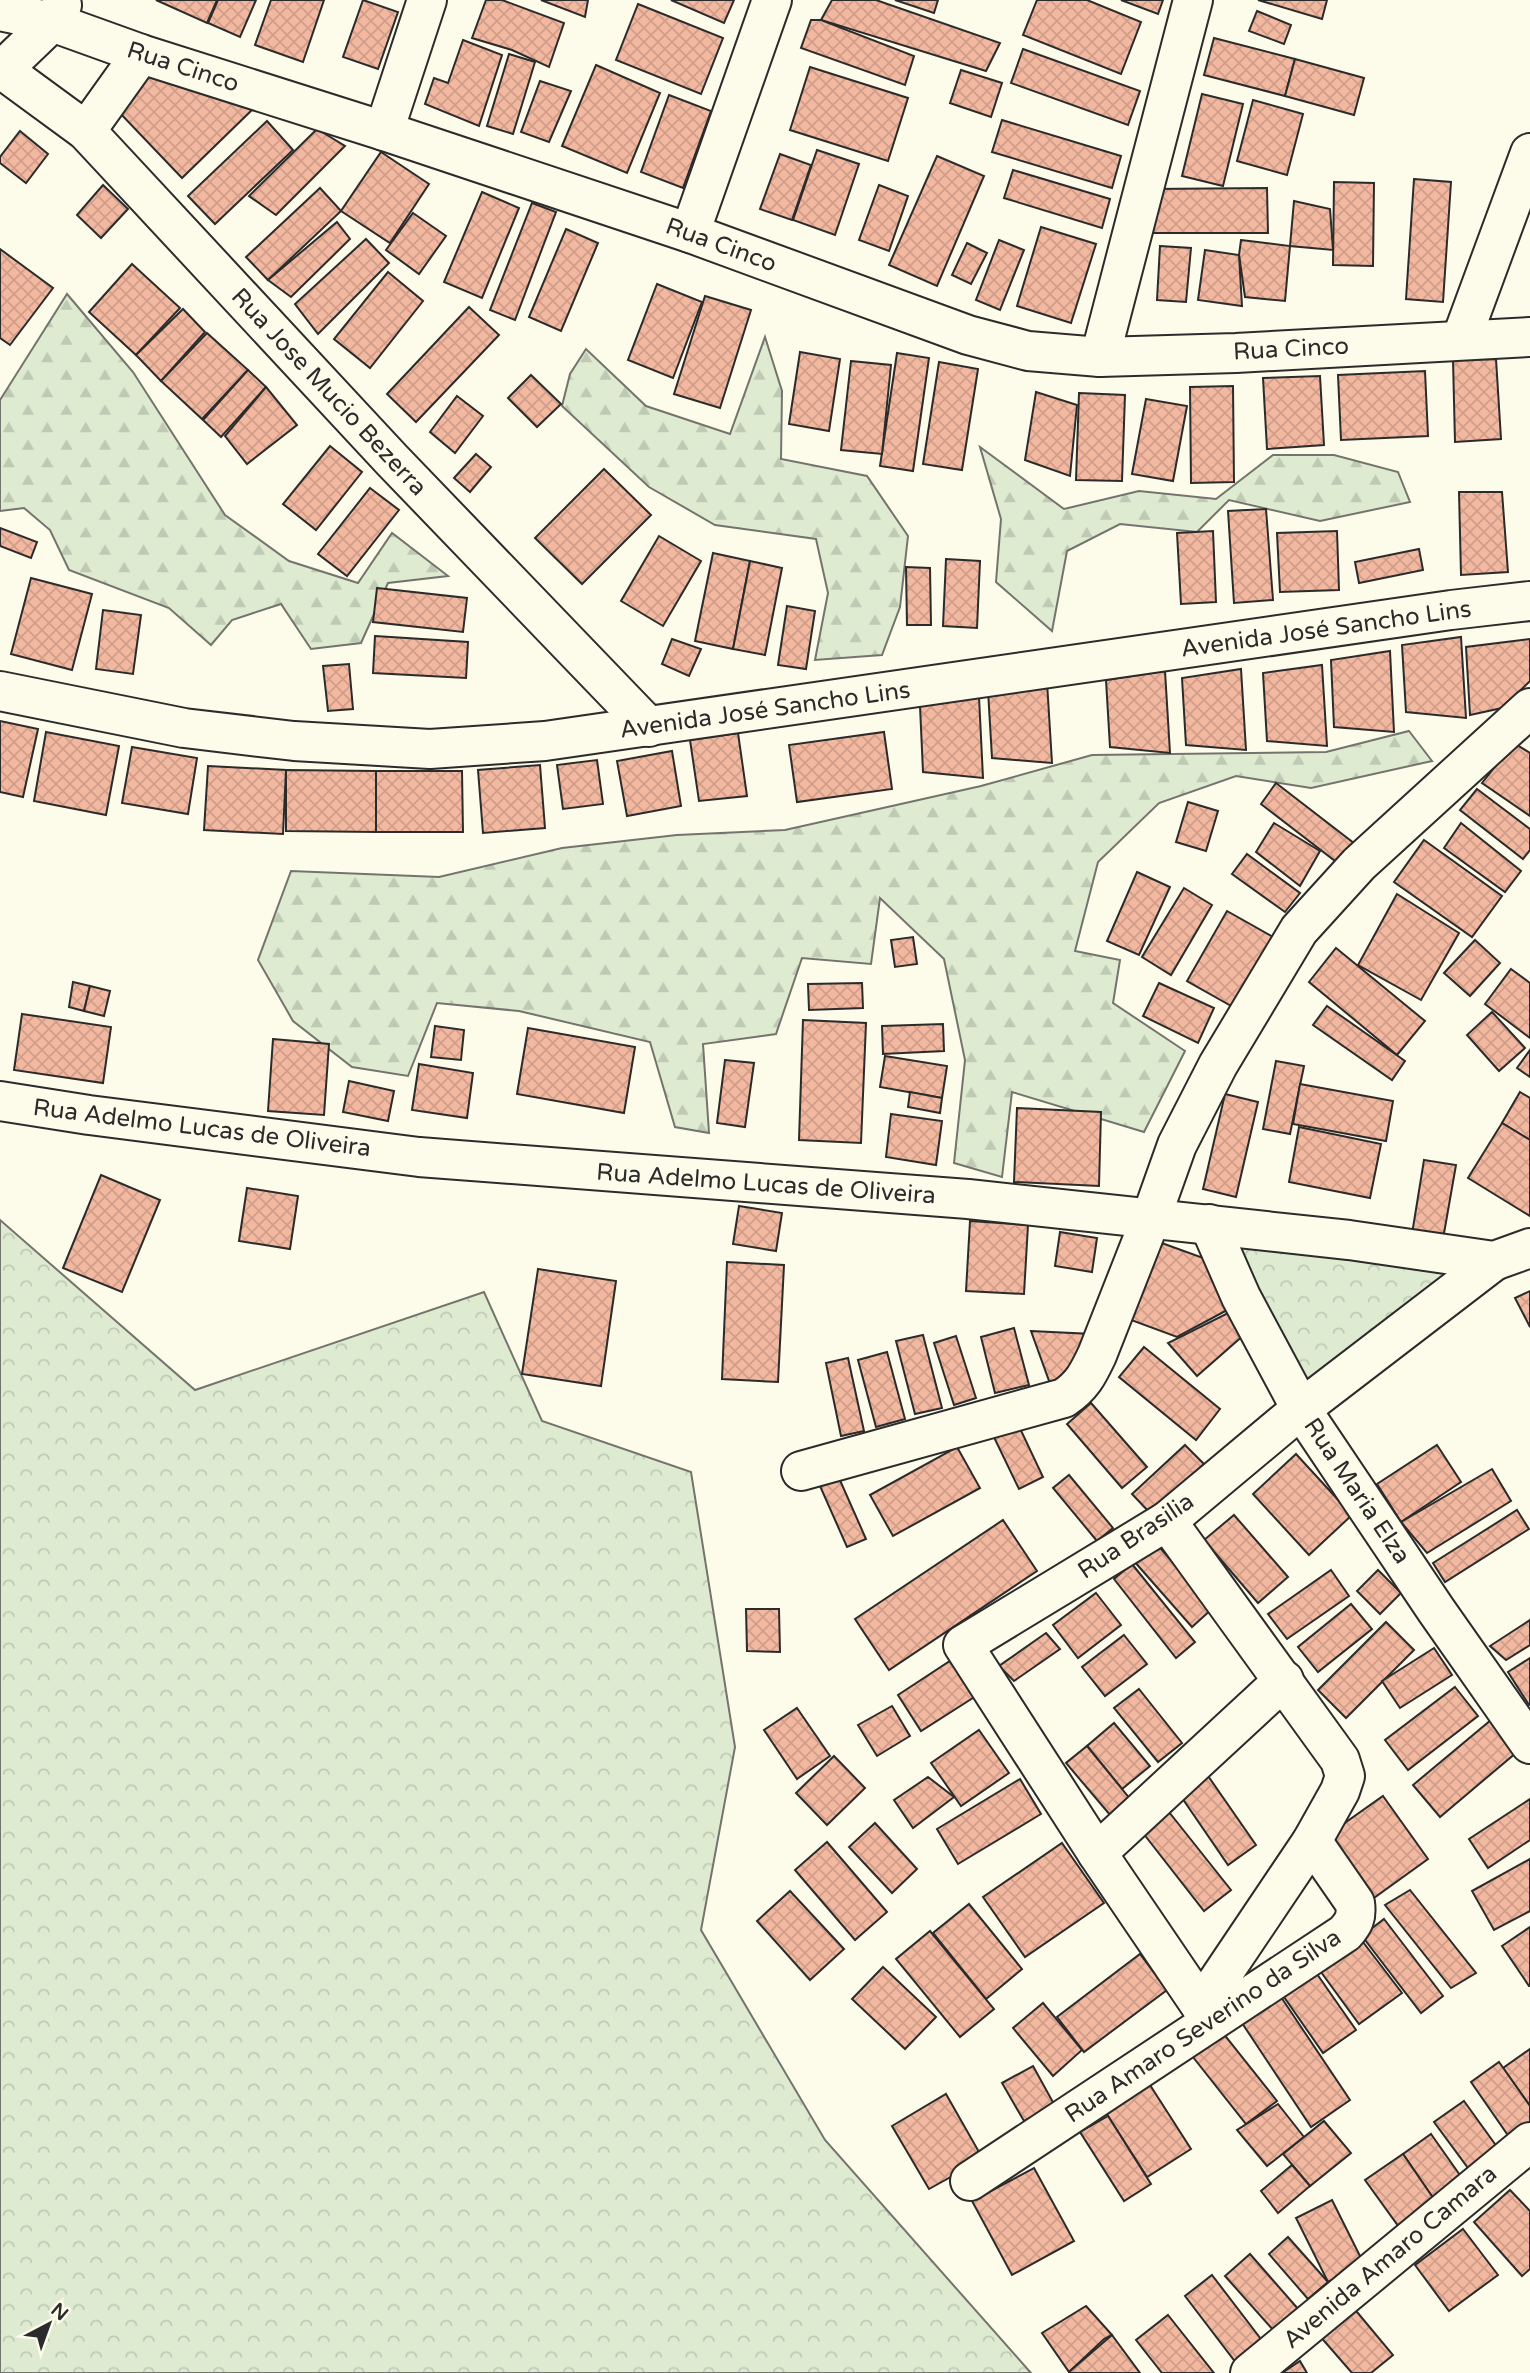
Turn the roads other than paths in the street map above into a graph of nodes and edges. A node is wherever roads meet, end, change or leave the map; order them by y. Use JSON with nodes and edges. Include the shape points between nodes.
{"nodes":[{"id":1,"x":427,"y":0,"type":"edge"},
{"id":2,"x":772,"y":0,"type":"edge"},
{"id":3,"x":1193,"y":0,"type":"edge"},
{"id":4,"x":0,"y":11,"type":"edge"},
{"id":5,"x":59,"y":11,"type":"edge"},
{"id":6,"x":141,"y":54,"type":"junction"},
{"id":7,"x":1,"y":70,"type":"edge"},
{"id":8,"x":86,"y":131,"type":"junction"},
{"id":9,"x":384,"y":131,"type":"junction"},
{"id":10,"x":1530,"y":153,"type":"edge"},
{"id":11,"x":690,"y":233,"type":"junction"},
{"id":12,"x":1530,"y":337,"type":"edge"},
{"id":13,"x":1461,"y":340,"type":"junction"},
{"id":14,"x":1100,"y":356,"type":"junction"},
{"id":15,"x":1530,"y":601,"type":"edge"},
{"id":16,"x":0,"y":691,"type":"edge"},
{"id":17,"x":1530,"y":708,"type":"edge"},
{"id":18,"x":649,"y":727,"type":"junction"},
{"id":19,"x":0,"y":1101,"type":"edge"},
{"id":20,"x":1152,"y":1218,"type":"junction"},
{"id":21,"x":1209,"y":1224,"type":"junction"},
{"id":22,"x":1530,"y":1248,"type":"edge"},
{"id":23,"x":1494,"y":1261,"type":"junction"},
{"id":24,"x":1301,"y":1409,"type":"junction"},
{"id":25,"x":801,"y":1471,"type":"dead end"},
{"id":26,"x":1167,"y":1521,"type":"junction"},
{"id":27,"x":1284,"y":1680,"type":"junction"},
{"id":28,"x":1530,"y":1744,"type":"edge"},
{"id":29,"x":1312,"y":1841,"type":"junction"},
{"id":30,"x":1097,"y":1853,"type":"junction"},
{"id":31,"x":1206,"y":2014,"type":"junction"},
{"id":32,"x":1530,"y":2142,"type":"edge"},
{"id":33,"x":970,"y":2181,"type":"dead end"},
{"id":34,"x":1250,"y":2373,"type":"edge"}],
"edges":[{"from":1,"to":9,"type":"street"},
{"from":2,"to":11,"type":"street"},
{"from":3,"to":14,"type":"street"},
{"from":4,"to":5,"type":"street","name":"Rua Cinco"},
{"from":5,"to":6,"type":"street","name":"Rua Cinco"},
{"from":5,"to":7,"type":"street"},
{"from":6,"to":8,"type":"street"},
{"from":6,"to":9,"type":"street","name":"Rua Cinco"},
{"from":7,"to":8,"type":"street","name":"Rua Jose Mucio Bezerra"},
{"from":8,"to":18,"type":"street","name":"Rua Jose Mucio Bezerra"},
{"from":9,"to":11,"type":"street","name":"Rua Cinco"},
{"from":10,"to":13,"type":"street"},
{"from":11,"to":14,"type":"street","name":"Rua Cinco","via":[[968,335],[1028,351]]},
{"from":12,"to":13,"type":"street","name":"Rua Cinco"},
{"from":13,"to":14,"type":"street","name":"Rua Cinco"},
{"from":15,"to":18,"type":"street","name":"Avenida José Sancho Lins"},
{"from":16,"to":18,"type":"street","name":"Avenida José Sancho Lins","via":[[184,728],[335,744],[430,749],[545,741]]},
{"from":17,"to":20,"type":"street","via":[[1359,864],[1299,930],[1218,1065],[1177,1145]]},
{"from":19,"to":20,"type":"street","name":"Rua Adelmo Lucas de Oliveira","via":[[419,1157],[968,1199]]},
{"from":20,"to":21,"type":"street","name":"Rua Adelmo Lucas de Oliveira"},
{"from":20,"to":25,"type":"street","via":[[1097,1355],[1078,1389],[1064,1398]]},
{"from":21,"to":23,"type":"street","name":"Rua Adelmo Lucas de Oliveira"},
{"from":21,"to":24,"type":"street","name":"Rua Maria Elza","via":[[1241,1297]]},
{"from":22,"to":23,"type":"street","name":"Rua Adelmo Lucas de Oliveira"},
{"from":23,"to":24,"type":"street","name":"Rua Brasilia"},
{"from":24,"to":26,"type":"street","name":"Rua Brasilia"},
{"from":24,"to":28,"type":"street","name":"Rua Maria Elza"},
{"from":26,"to":27,"type":"street","name":"Rua Amaro Severino da Silva"},
{"from":26,"to":30,"type":"street","name":"Rua Brasilia","via":[[963,1645]]},
{"from":27,"to":29,"type":"street","name":"Rua Amaro Severino da Silva","via":[[1340,1760],[1345,1776]]},
{"from":27,"to":30,"type":"street"},
{"from":29,"to":31,"type":"street","name":"Rua Amaro Severino da Silva"},
{"from":29,"to":31,"type":"street","name":"Rua Amaro Severino da Silva","via":[[1355,1903],[1354,1923],[1345,1933]]},
{"from":30,"to":31,"type":"street","name":"Rua Brasilia"},
{"from":31,"to":33,"type":"street","name":"Rua Amaro Severino da Silva"},
{"from":32,"to":34,"type":"street","name":"Avenida Amaro Camara"}]}
